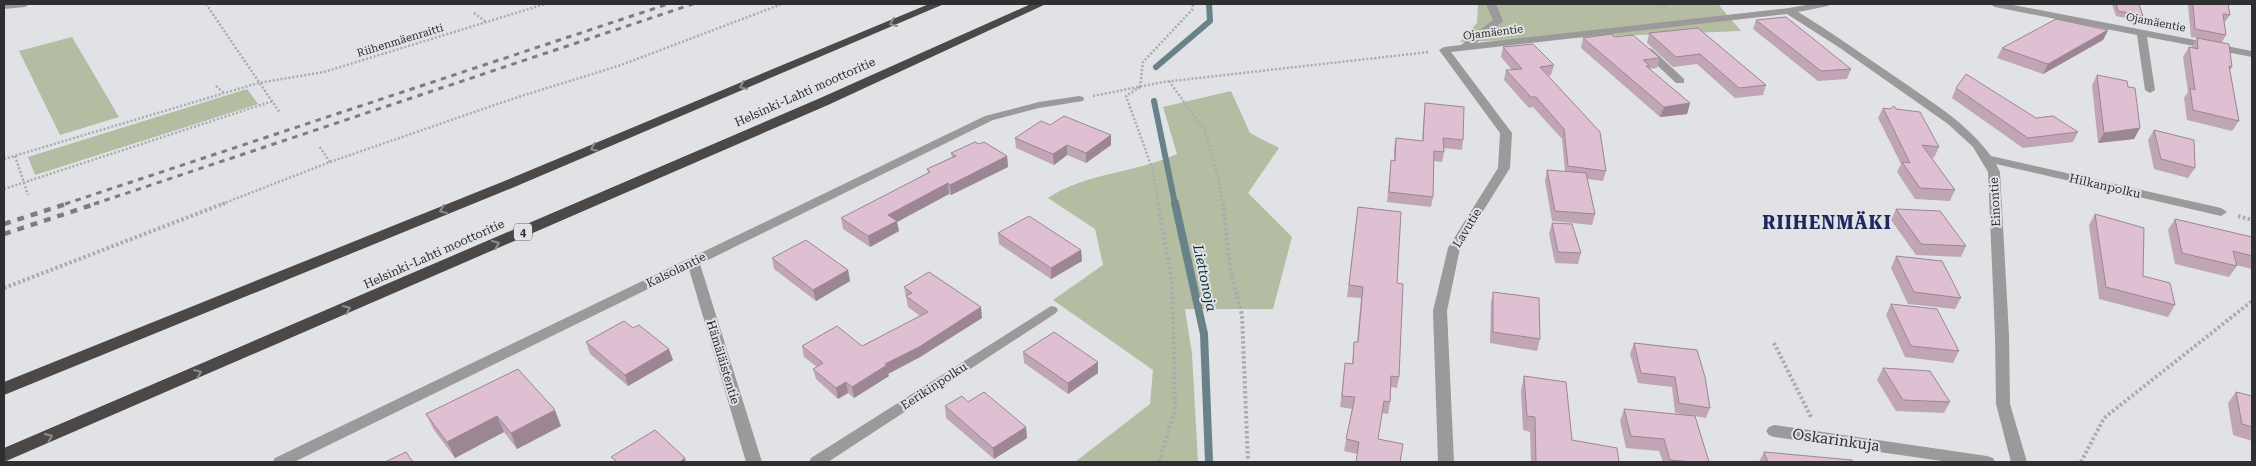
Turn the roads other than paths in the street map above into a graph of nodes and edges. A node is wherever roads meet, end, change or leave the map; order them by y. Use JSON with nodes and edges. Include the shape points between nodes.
{"nodes":[{"id":1,"x":25,"y":4,"type":"edge"},
{"id":2,"x":938,"y":4,"type":"edge"},
{"id":3,"x":1040,"y":4,"type":"edge"},
{"id":4,"x":1491,"y":4,"type":"edge"},
{"id":5,"x":1825,"y":4,"type":"edge"},
{"id":6,"x":1995,"y":4,"type":"edge"},
{"id":7,"x":4,"y":6,"type":"edge"},
{"id":8,"x":1789,"y":11,"type":"junction"},
{"id":9,"x":1624,"y":30,"type":"junction"},
{"id":10,"x":2142,"y":33,"type":"junction"},
{"id":11,"x":1464,"y":48,"type":"junction"},
{"id":12,"x":1444,"y":50,"type":"joint"},
{"id":13,"x":2252,"y":54,"type":"edge"},
{"id":14,"x":1680,"y":81,"type":"dead end"},
{"id":15,"x":2150,"y":90,"type":"dead end"},
{"id":16,"x":1079,"y":98,"type":"road end"},
{"id":17,"x":1988,"y":159,"type":"junction"},
{"id":18,"x":2221,"y":212,"type":"dead end"},
{"id":19,"x":693,"y":262,"type":"junction"},
{"id":20,"x":1051,"y":310,"type":"dead end"},
{"id":21,"x":4,"y":389,"type":"edge"},
{"id":22,"x":1774,"y":431,"type":"dead end"},
{"id":23,"x":4,"y":456,"type":"edge"},
{"id":24,"x":281,"y":462,"type":"edge"},
{"id":25,"x":754,"y":462,"type":"edge"},
{"id":26,"x":817,"y":462,"type":"edge"},
{"id":27,"x":1446,"y":462,"type":"edge"},
{"id":28,"x":1988,"y":462,"type":"edge"},
{"id":29,"x":2019,"y":462,"type":"edge"}],
"edges":[{"from":1,"to":7,"type":"street"},
{"from":2,"to":21,"type":"highway","one_way":true},
{"from":23,"to":3,"type":"highway","name":"Helsinki-Lahti moottoritie","number":"4","one_way":true,"via":[[814,106]]},
{"from":4,"to":11,"type":"street","via":[[1498,21]]},
{"from":5,"to":8,"type":"street","name":"Ojamäentie"},
{"from":6,"to":10,"type":"street","name":"Ojamäentie"},
{"from":8,"to":9,"type":"street","name":"Ojamäentie"},
{"from":8,"to":17,"type":"street","name":"Einontie","via":[[1954,123]]},
{"from":9,"to":11,"type":"street","name":"Ojamäentie"},
{"from":9,"to":14,"type":"street"},
{"from":10,"to":13,"type":"street","name":"Ojamäentie"},
{"from":10,"to":15,"type":"street"},
{"from":11,"to":12,"type":"street","name":"Ojamäentie"},
{"from":12,"to":27,"type":"street","name":"Lavutie","via":[[1506,133],[1504,168],[1454,248],[1440,311]]},
{"from":16,"to":19,"type":"street","name":"Kalsolantie","via":[[989,118]]},
{"from":17,"to":18,"type":"street","name":"Hilkanpolku"},
{"from":17,"to":29,"type":"street","name":"Einontie","via":[[1994,172],[2003,404]]},
{"from":19,"to":24,"type":"street","name":"Kalsolantie"},
{"from":19,"to":25,"type":"street","name":"Hämäläistentie"},
{"from":20,"to":26,"type":"street","name":"Eerikinpolku"},
{"from":22,"to":28,"type":"street","name":"Oskarinkuja"}]}
